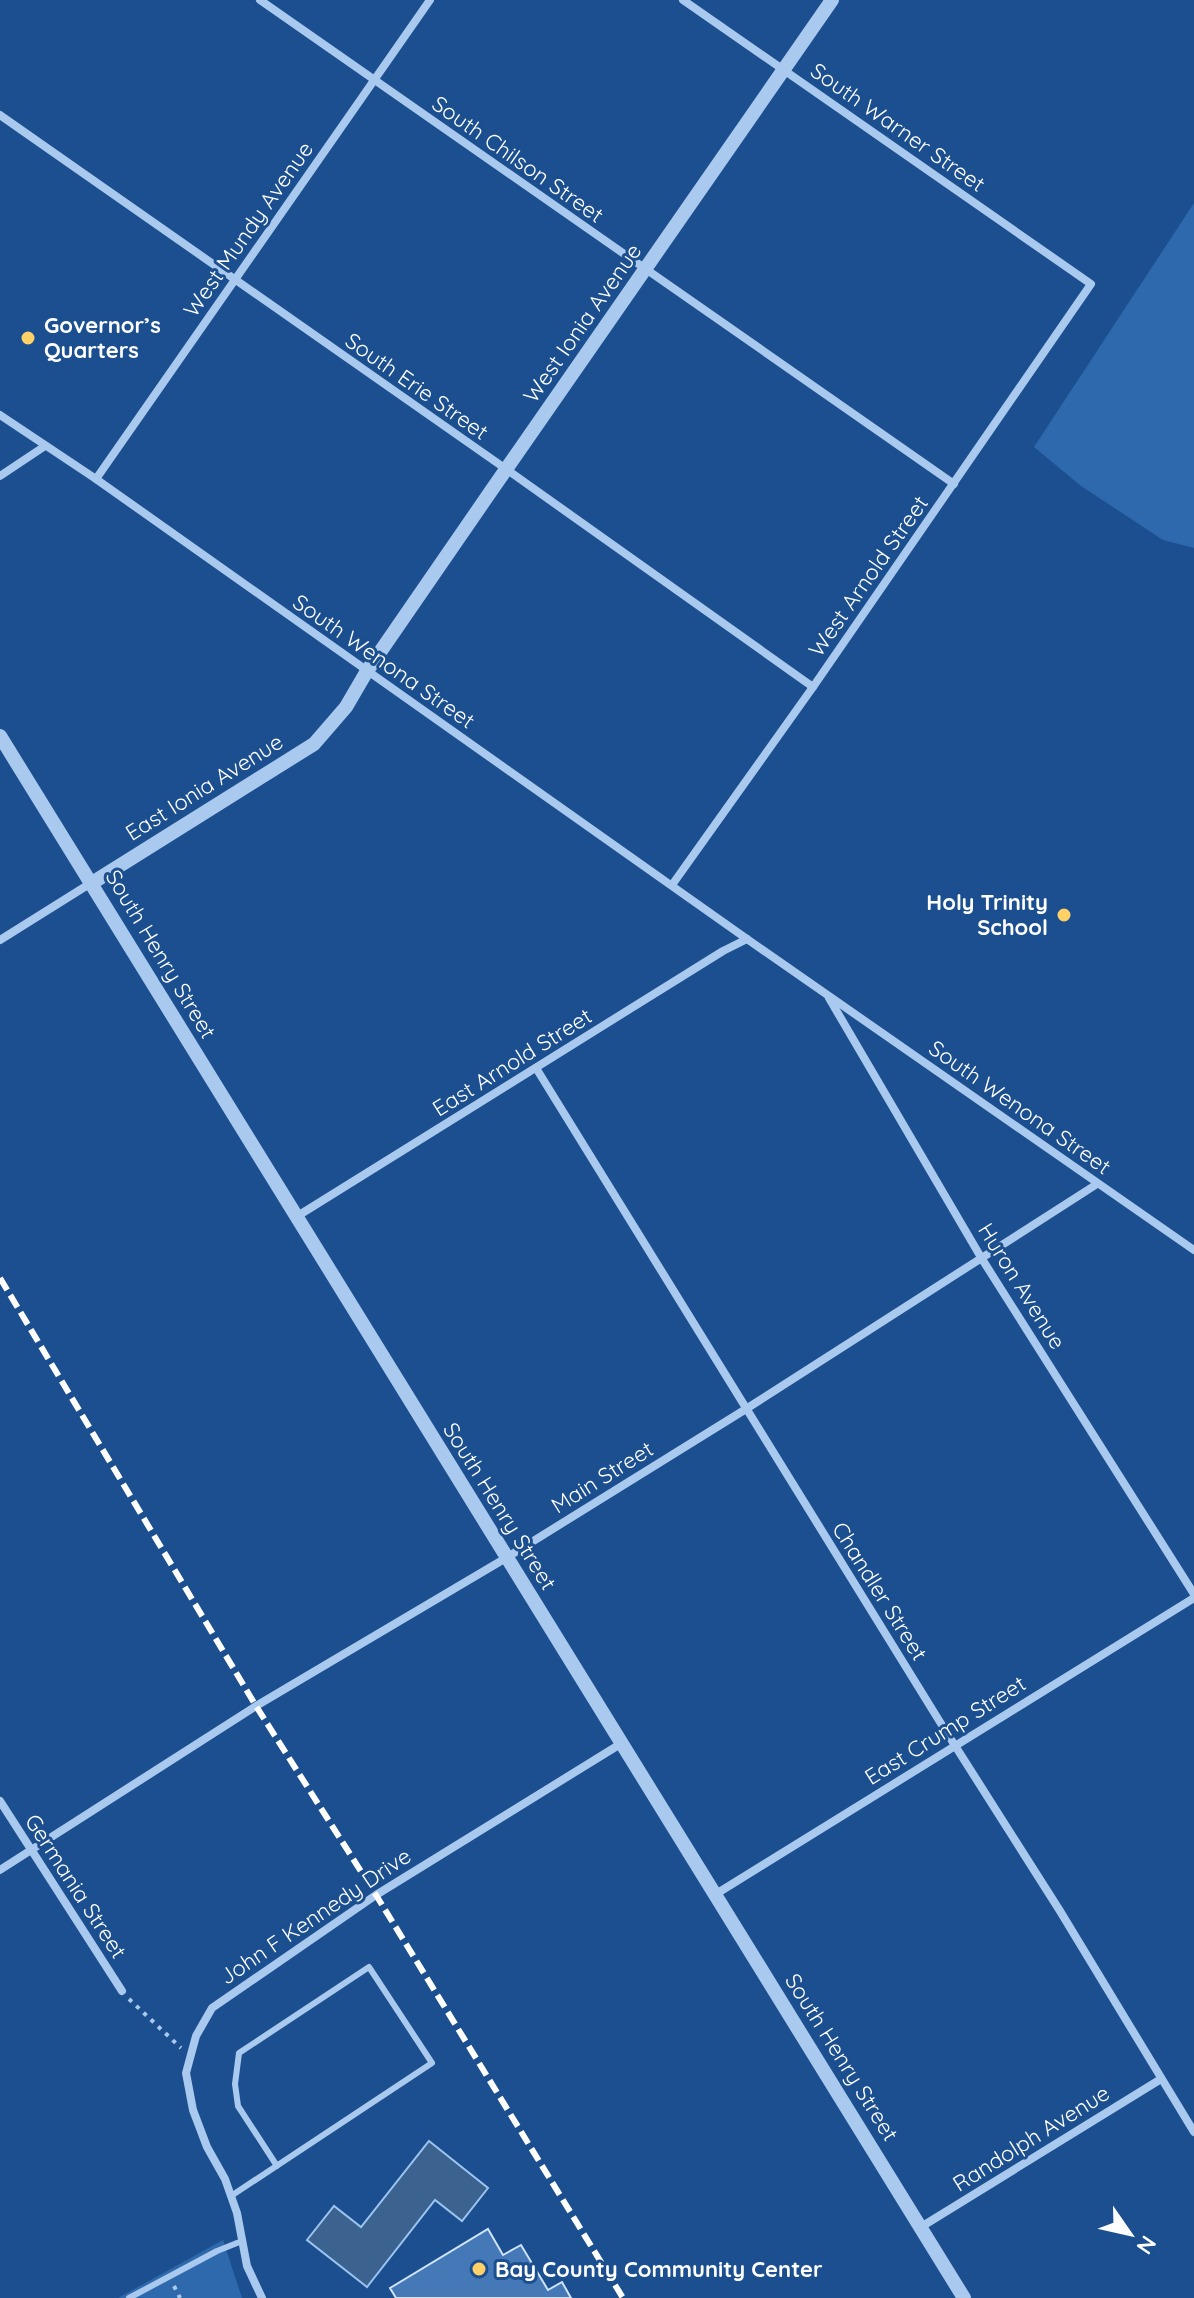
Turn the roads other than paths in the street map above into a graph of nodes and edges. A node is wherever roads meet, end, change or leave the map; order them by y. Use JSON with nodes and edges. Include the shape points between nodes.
{"nodes":[{"id":1,"x":260,"y":0,"type":"edge"},
{"id":2,"x":430,"y":0,"type":"edge"},
{"id":3,"x":683,"y":0,"type":"edge"},
{"id":4,"x":832,"y":0,"type":"edge"},
{"id":5,"x":784,"y":69,"type":"junction"},
{"id":6,"x":374,"y":80,"type":"junction"},
{"id":7,"x":0,"y":115,"type":"edge"},
{"id":8,"x":646,"y":271,"type":"junction"},
{"id":9,"x":235,"y":279,"type":"junction"},
{"id":10,"x":1091,"y":284,"type":"joint"},
{"id":11,"x":0,"y":415,"type":"edge"},
{"id":12,"x":45,"y":446,"type":"junction"},
{"id":13,"x":506,"y":469,"type":"junction"},
{"id":14,"x":0,"y":476,"type":"edge"},
{"id":15,"x":96,"y":479,"type":"junction"},
{"id":16,"x":954,"y":484,"type":"junction"},
{"id":17,"x":367,"y":671,"type":"junction"},
{"id":18,"x":813,"y":687,"type":"junction"},
{"id":19,"x":0,"y":736,"type":"edge"},
{"id":20,"x":92,"y":883,"type":"junction"},
{"id":21,"x":672,"y":885,"type":"junction"},
{"id":22,"x":747,"y":939,"type":"junction"},
{"id":23,"x":0,"y":940,"type":"edge"},
{"id":24,"x":826,"y":993,"type":"junction"},
{"id":25,"x":536,"y":1068,"type":"junction"},
{"id":26,"x":1097,"y":1184,"type":"junction"},
{"id":27,"x":296,"y":1217,"type":"junction"},
{"id":28,"x":1194,"y":1250,"type":"edge"},
{"id":29,"x":982,"y":1259,"type":"junction"},
{"id":30,"x":746,"y":1409,"type":"junction"},
{"id":31,"x":506,"y":1558,"type":"junction"},
{"id":32,"x":1194,"y":1596,"type":"edge"},
{"id":33,"x":622,"y":1743,"type":"junction"},
{"id":34,"x":954,"y":1745,"type":"junction"},
{"id":35,"x":0,"y":1801,"type":"edge"},
{"id":36,"x":32,"y":1851,"type":"junction"},
{"id":37,"x":0,"y":1870,"type":"edge"},
{"id":38,"x":716,"y":1894,"type":"junction"},
{"id":39,"x":122,"y":1991,"type":"road end"},
{"id":40,"x":1161,"y":2079,"type":"junction"},
{"id":41,"x":1194,"y":2132,"type":"edge"},
{"id":42,"x":277,"y":2166,"type":"junction"},
{"id":43,"x":231,"y":2196,"type":"junction"},
{"id":44,"x":921,"y":2227,"type":"junction"},
{"id":45,"x":242,"y":2241,"type":"junction"},
{"id":46,"x":129,"y":2298,"type":"edge"},
{"id":47,"x":262,"y":2298,"type":"edge"},
{"id":48,"x":964,"y":2298,"type":"edge"}],
"edges":[{"from":1,"to":6,"type":"street","name":"South Chilson Street"},
{"from":2,"to":6,"type":"street","name":"West Mundy Avenue"},
{"from":3,"to":5,"type":"street","name":"South Warner Street"},
{"from":4,"to":5,"type":"street","name":"West Ionia Avenue"},
{"from":5,"to":8,"type":"street","name":"West Ionia Avenue"},
{"from":5,"to":10,"type":"street","name":"South Warner Street"},
{"from":6,"to":8,"type":"street","name":"South Chilson Street"},
{"from":6,"to":9,"type":"street","name":"West Mundy Avenue"},
{"from":7,"to":9,"type":"street","name":"South Erie Street"},
{"from":8,"to":13,"type":"street","name":"West Ionia Avenue"},
{"from":8,"to":16,"type":"street","name":"South Chilson Street"},
{"from":9,"to":13,"type":"street","name":"South Erie Street"},
{"from":9,"to":15,"type":"street","name":"West Mundy Avenue"},
{"from":10,"to":16,"type":"street","name":"West Arnold Street"},
{"from":11,"to":12,"type":"street","name":"South Wenona Street"},
{"from":12,"to":14,"type":"street"},
{"from":12,"to":15,"type":"street","name":"South Wenona Street"},
{"from":13,"to":17,"type":"street","name":"West Ionia Avenue"},
{"from":13,"to":18,"type":"street","name":"South Erie Street"},
{"from":15,"to":17,"type":"street","name":"South Wenona Street"},
{"from":16,"to":18,"type":"street","name":"West Arnold Street"},
{"from":17,"to":20,"type":"street","name":"East Ionia Avenue","via":[[346,707],[314,744]]},
{"from":17,"to":21,"type":"street","name":"South Wenona Street"},
{"from":18,"to":21,"type":"street","name":"West Arnold Street"},
{"from":19,"to":20,"type":"street","name":"South Henry Street"},
{"from":20,"to":23,"type":"street","name":"East Ionia Avenue"},
{"from":20,"to":27,"type":"street","name":"South Henry Street"},
{"from":21,"to":22,"type":"street","name":"South Wenona Street"},
{"from":22,"to":24,"type":"street","name":"South Wenona Street"},
{"from":22,"to":25,"type":"street","name":"East Arnold Street"},
{"from":24,"to":26,"type":"street","name":"South Wenona Street"},
{"from":24,"to":29,"type":"street","name":"Huron Avenue"},
{"from":25,"to":27,"type":"street","name":"East Arnold Street"},
{"from":25,"to":30,"type":"street","name":"Chandler Street"},
{"from":26,"to":28,"type":"street","name":"South Wenona Street"},
{"from":26,"to":29,"type":"street","name":"Main Street"},
{"from":27,"to":31,"type":"street","name":"South Henry Street"},
{"from":29,"to":30,"type":"street","name":"Main Street"},
{"from":29,"to":32,"type":"street","name":"Huron Avenue"},
{"from":30,"to":31,"type":"street","name":"Main Street"},
{"from":30,"to":34,"type":"street","name":"Chandler Street"},
{"from":31,"to":33,"type":"street","name":"South Henry Street"},
{"from":31,"to":36,"type":"street","name":"Main Street","via":[[256,1706]]},
{"from":32,"to":34,"type":"street","name":"East Crump Street"},
{"from":33,"to":38,"type":"street","name":"South Henry Street"},
{"from":33,"to":43,"type":"street","name":"John F Kennedy Drive","via":[[376,1895],[212,2008],[196,2036],[186,2073],[193,2110]]},
{"from":34,"to":38,"type":"street","name":"East Crump Street"},
{"from":34,"to":40,"type":"street","name":"Chandler Street"},
{"from":35,"to":36,"type":"street","name":"Germania Street"},
{"from":36,"to":37,"type":"street","name":"Main Street"},
{"from":36,"to":39,"type":"street","name":"Germania Street"},
{"from":38,"to":44,"type":"street","name":"South Henry Street"},
{"from":40,"to":41,"type":"street","name":"Chandler Street"},
{"from":40,"to":44,"type":"street","name":"Randolph Avenue"},
{"from":42,"to":42,"type":"lane","via":[[432,2063],[369,1967],[239,2053],[238,2106]]},
{"from":42,"to":43,"type":"lane"},
{"from":43,"to":45,"type":"street","name":"John F Kennedy Drive"},
{"from":44,"to":48,"type":"street","name":"South Henry Street"},
{"from":45,"to":46,"type":"lane"},
{"from":45,"to":47,"type":"street","name":"John F Kennedy Drive"}]}
